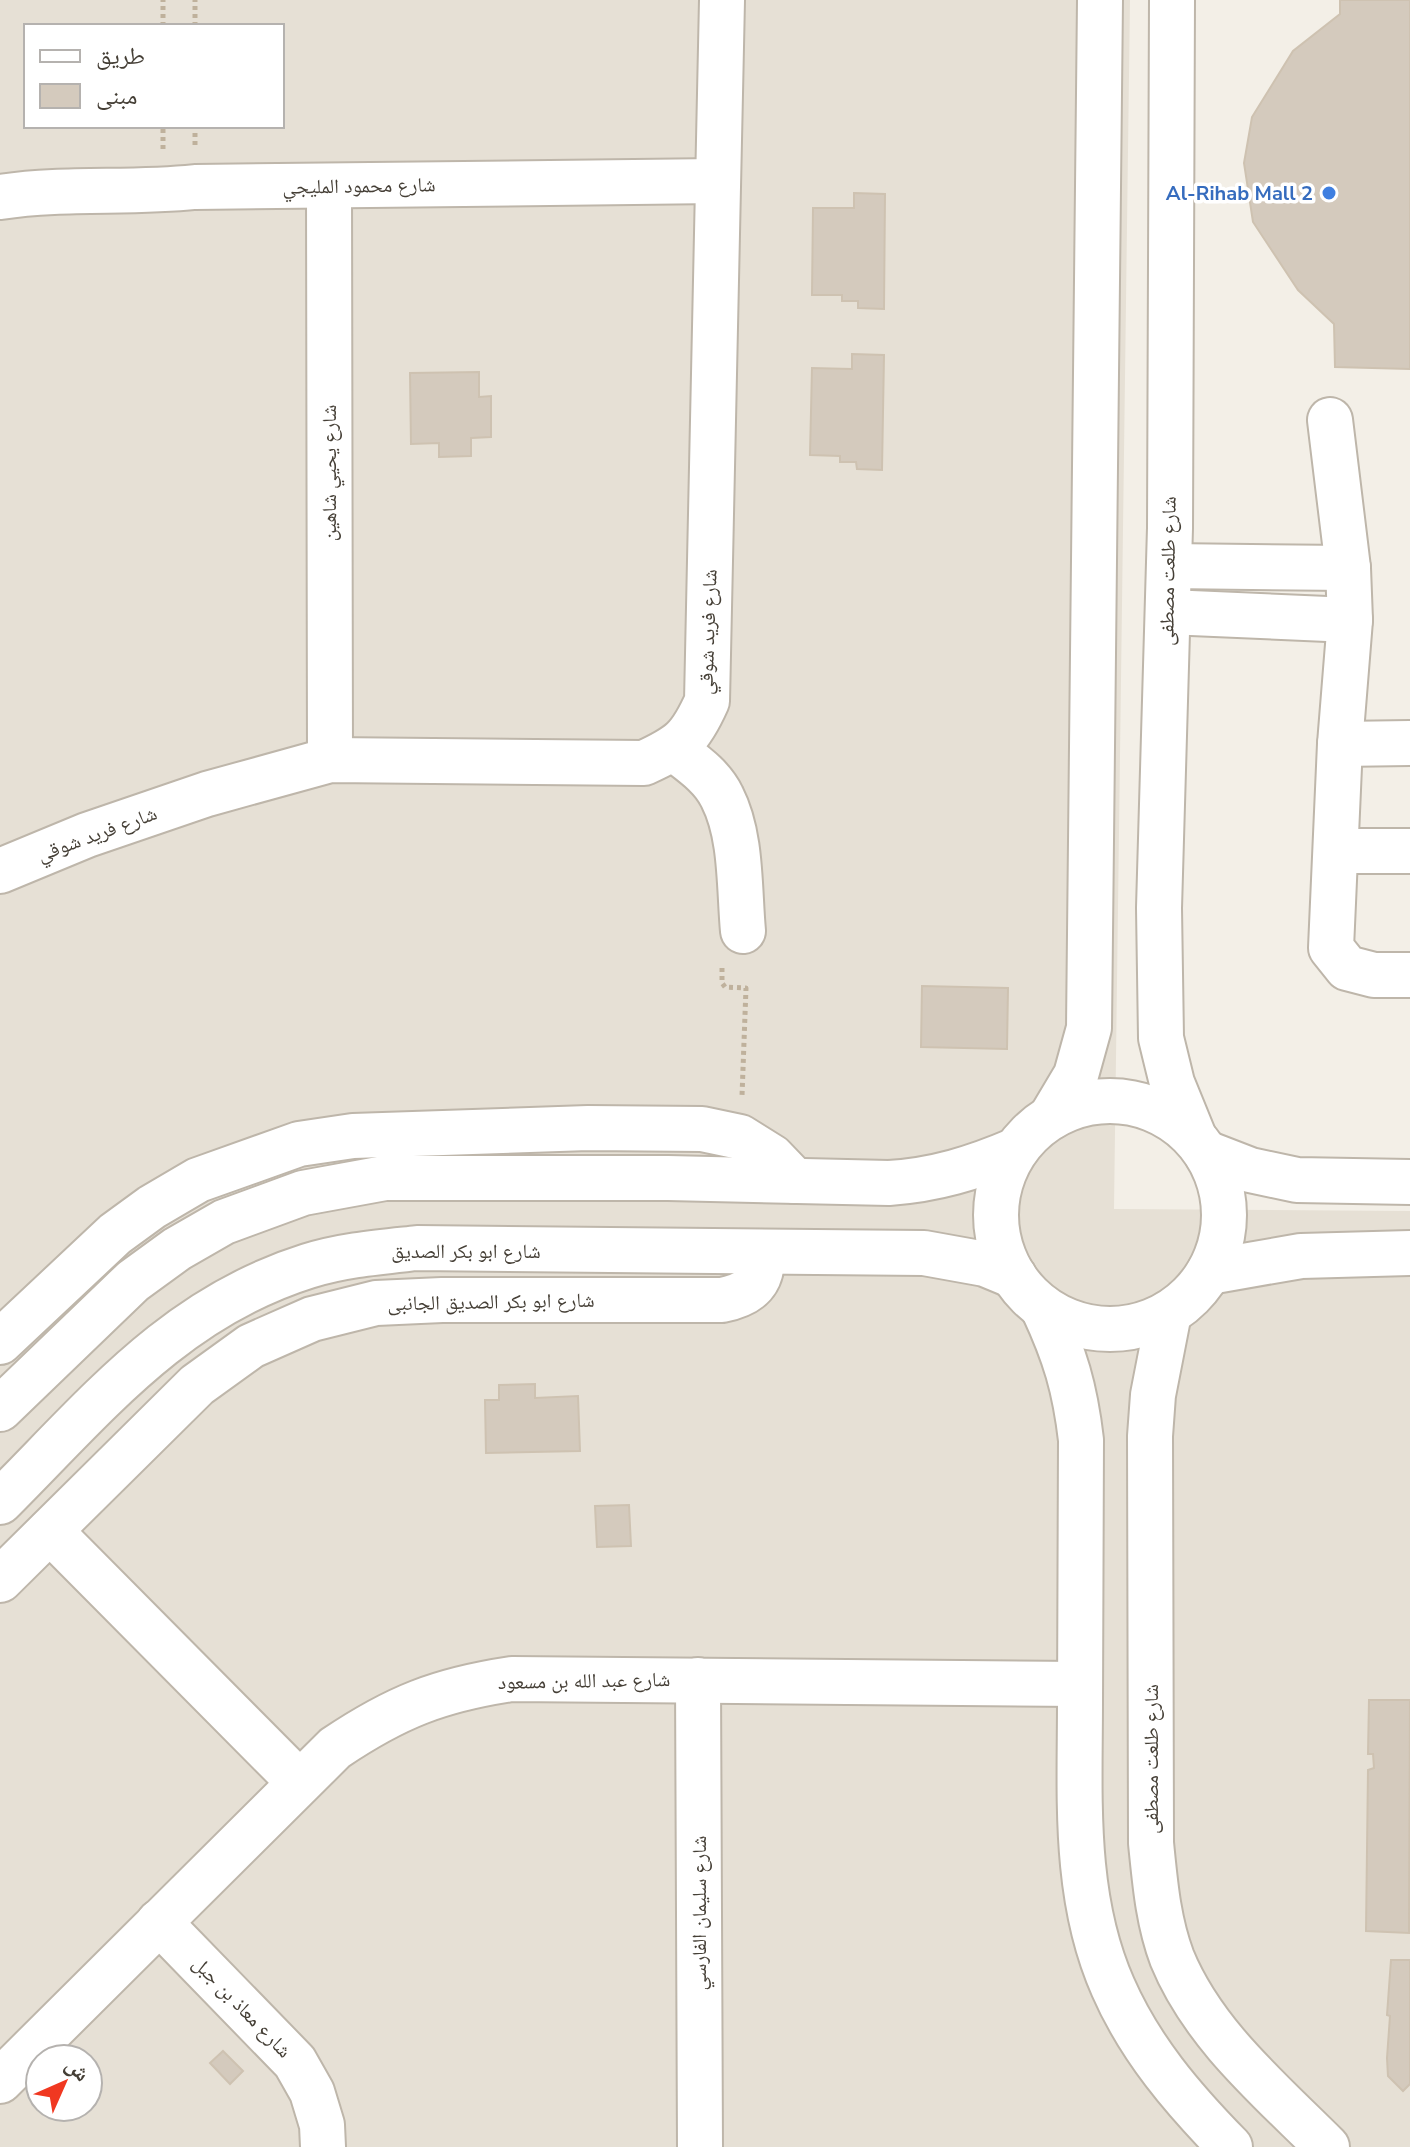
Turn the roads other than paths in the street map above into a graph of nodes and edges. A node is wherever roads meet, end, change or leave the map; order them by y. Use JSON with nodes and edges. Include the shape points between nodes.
{"nodes":[{"id":1,"x":722,"y":0,"type":"edge"},
{"id":2,"x":1100,"y":0,"type":"edge"},
{"id":3,"x":1172,"y":0,"type":"edge"},
{"id":4,"x":718,"y":181,"type":"junction"},
{"id":5,"x":329,"y":186,"type":"junction"},
{"id":6,"x":0,"y":197,"type":"edge"},
{"id":7,"x":1330,"y":420,"type":"dead end"},
{"id":8,"x":1169,"y":566,"type":"junction"},
{"id":9,"x":1348,"y":568,"type":"junction"},
{"id":10,"x":1168,"y":612,"type":"junction"},
{"id":11,"x":1350,"y":620,"type":"junction"},
{"id":12,"x":1410,"y":743,"type":"edge"},
{"id":13,"x":1340,"y":744,"type":"junction"},
{"id":14,"x":674,"y":749,"type":"junction"},
{"id":15,"x":330,"y":760,"type":"junction"},
{"id":16,"x":1336,"y":851,"type":"junction"},
{"id":17,"x":1410,"y":851,"type":"edge"},
{"id":18,"x":0,"y":871,"type":"edge"},
{"id":19,"x":743,"y":931,"type":"road end"},
{"id":20,"x":1410,"y":975,"type":"edge"},
{"id":21,"x":1051,"y":1117,"type":"junction"},
{"id":22,"x":1200,"y":1145,"type":"junction"},
{"id":23,"x":1016,"y":1150,"type":"junction"},
{"id":24,"x":795,"y":1181,"type":"junction"},
{"id":25,"x":1410,"y":1182,"type":"edge"},
{"id":26,"x":762,"y":1252,"type":"junction"},
{"id":27,"x":1410,"y":1253,"type":"edge"},
{"id":28,"x":1209,"y":1272,"type":"junction"},
{"id":29,"x":1014,"y":1276,"type":"junction"},
{"id":30,"x":1043,"y":1308,"type":"junction"},
{"id":31,"x":1169,"y":1313,"type":"junction"},
{"id":32,"x":0,"y":1342,"type":"edge"},
{"id":33,"x":0,"y":1409,"type":"edge"},
{"id":34,"x":0,"y":1502,"type":"edge"},
{"id":35,"x":50,"y":1531,"type":"junction"},
{"id":36,"x":0,"y":1580,"type":"edge"},
{"id":37,"x":698,"y":1680,"type":"junction"},
{"id":38,"x":1080,"y":1684,"type":"junction"},
{"id":39,"x":299,"y":1782,"type":"junction"},
{"id":40,"x":159,"y":1922,"type":"junction"},
{"id":41,"x":0,"y":2081,"type":"edge"},
{"id":42,"x":323,"y":2147,"type":"edge"},
{"id":43,"x":700,"y":2147,"type":"edge"},
{"id":44,"x":1230,"y":2147,"type":"edge"},
{"id":45,"x":1327,"y":2147,"type":"edge"}],
"edges":[{"from":1,"to":4,"type":"street","name":"شارع فريد شوقي"},
{"from":2,"to":21,"type":"street","via":[[1089,1028],[1076,1075]]},
{"from":3,"to":8,"type":"street","name":"شارع طلعت مصطفى"},
{"from":4,"to":5,"type":"street","name":"شارع محمود المليجي"},
{"from":4,"to":14,"type":"street","name":"شارع فريد شوقي","via":[[707,701],[695,728]]},
{"from":5,"to":6,"type":"street","name":"شارع محمود المليجي","via":[[37,191]]},
{"from":5,"to":15,"type":"street","name":"شارع يحيي شاهين"},
{"from":7,"to":9,"type":"street"},
{"from":8,"to":9,"type":"street"},
{"from":8,"to":10,"type":"street","name":"شارع طلعت مصطفى"},
{"from":9,"to":11,"type":"street"},
{"from":10,"to":11,"type":"street"},
{"from":10,"to":22,"type":"street","name":"شارع طلعت مصطفى","via":[[1159,908],[1161,1038],[1172,1083]]},
{"from":11,"to":13,"type":"street"},
{"from":12,"to":13,"type":"street"},
{"from":13,"to":16,"type":"street"},
{"from":14,"to":15,"type":"street","name":"شارع فريد شوقي","via":[[644,763]]},
{"from":14,"to":19,"type":"street","via":[[702,770],[730,816]]},
{"from":15,"to":18,"type":"street","name":"شارع فريد شوقي","via":[[207,794]]},
{"from":16,"to":17,"type":"street"},
{"from":16,"to":20,"type":"street","via":[[1331,948],[1347,968]]},
{"from":21,"to":22,"type":"street","via":[[1110,1101],[1141,1105],[1169,1117]]},
{"from":21,"to":23,"type":"street"},
{"from":22,"to":25,"type":"street","via":[[1250,1170],[1297,1180]]},
{"from":22,"to":28,"type":"street","via":[[1219,1181],[1225,1212],[1221,1243]]},
{"from":23,"to":24,"type":"street","via":[[923,1181]]},
{"from":23,"to":29,"type":"street","via":[[1001,1179],[996,1212],[1000,1246]]},
{"from":24,"to":32,"type":"street","via":[[772,1157],[740,1137],[702,1129],[353,1136],[299,1144],[198,1180],[152,1207],[115,1234]]},
{"from":24,"to":33,"type":"street","via":[[385,1178],[303,1193],[224,1222],[177,1249],[133,1281]]},
{"from":26,"to":29,"type":"street","name":"شارع ابو بكر الصديق","via":[[924,1253],[985,1264]]},
{"from":26,"to":34,"type":"street","name":"شارع ابو بكر الصديق","via":[[417,1248],[310,1266],[259,1284],[176,1333]]},
{"from":26,"to":35,"type":"street","name":"شارع ابو بكر الصديق الجانبى","via":[[763,1267],[755,1284],[741,1296],[722,1300],[415,1301],[376,1303],[312,1319],[251,1346],[197,1385]]},
{"from":27,"to":28,"type":"street","via":[[1301,1256]]},
{"from":28,"to":31,"type":"street"},
{"from":29,"to":30,"type":"street"},
{"from":30,"to":31,"type":"street","via":[[1092,1328],[1145,1324]]},
{"from":30,"to":38,"type":"street","via":[[1063,1350],[1081,1440]]},
{"from":31,"to":45,"type":"street","name":"شارع طلعت مصطفى","via":[[1150,1436],[1151,1843],[1156,1902],[1172,1958],[1200,2010],[1236,2056]]},
{"from":35,"to":36,"type":"street","name":"شارع ابو بكر الصديق الجانبى"},
{"from":35,"to":39,"type":"street"},
{"from":37,"to":38,"type":"street","name":"شارع عبد الله بن مسعود"},
{"from":37,"to":39,"type":"street","name":"شارع عبد الله بن مسعود","via":[[512,1679],[464,1686],[375,1721]]},
{"from":37,"to":43,"type":"street","name":"شارع سليمان الفارسي"},
{"from":38,"to":44,"type":"street","via":[[1080,1841],[1089,1915],[1112,1986],[1148,2053]]},
{"from":39,"to":40,"type":"street","name":"شارع عبد الله بن مسعود"},
{"from":40,"to":41,"type":"street","name":"شارع عبد الله بن مسعود"},
{"from":40,"to":42,"type":"street","name":"شارع معاذ بن جبل","via":[[295,2062],[312,2092]]}]}
